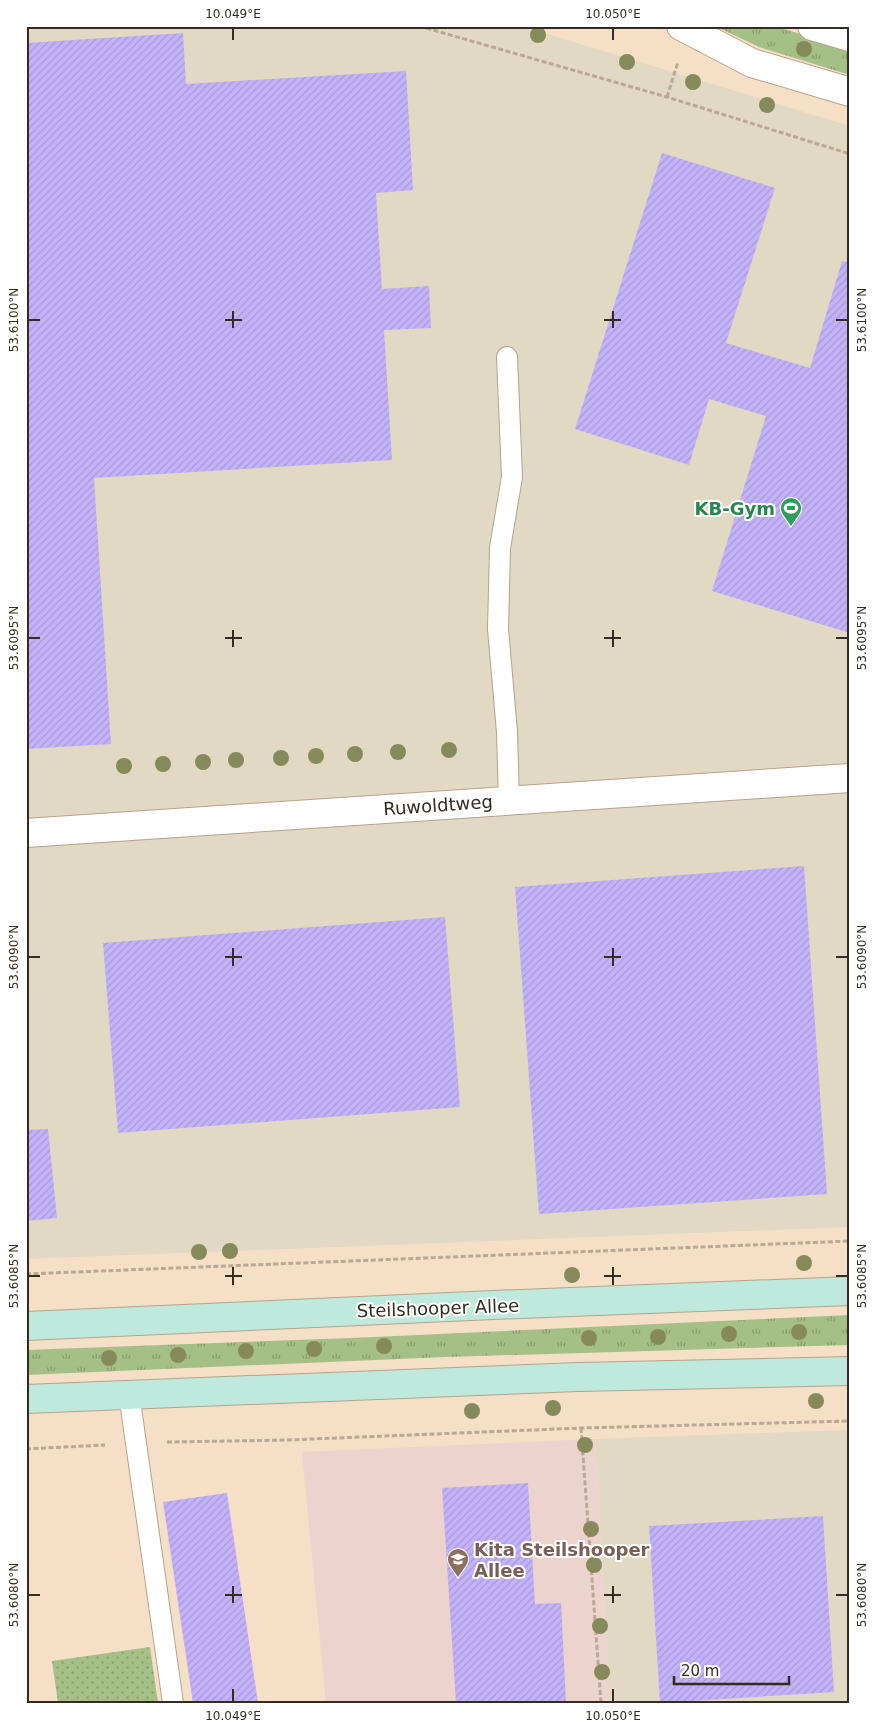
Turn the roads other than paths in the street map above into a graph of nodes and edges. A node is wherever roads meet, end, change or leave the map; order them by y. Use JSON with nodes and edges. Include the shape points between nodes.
{"nodes":[{"id":1,"x":681,"y":26,"type":"edge"},
{"id":2,"x":812,"y":26,"type":"edge"},
{"id":3,"x":850,"y":37,"type":"edge"},
{"id":4,"x":850,"y":92,"type":"edge"},
{"id":5,"x":507,"y":357,"type":"dead end"},
{"id":6,"x":850,"y":778,"type":"edge"},
{"id":7,"x":509,"y":801,"type":"junction"},
{"id":8,"x":26,"y":833,"type":"edge"},
{"id":9,"x":850,"y":1291,"type":"edge"},
{"id":10,"x":26,"y":1326,"type":"edge"},
{"id":11,"x":850,"y":1371,"type":"edge"},
{"id":12,"x":129,"y":1394,"type":"junction"},
{"id":13,"x":26,"y":1399,"type":"edge"},
{"id":14,"x":173,"y":1703,"type":"edge"}],
"edges":[{"from":1,"to":4,"type":"street","via":[[752,63]]},
{"from":2,"to":3,"type":"street"},
{"from":5,"to":7,"type":"lane","via":[[512,477],[500,548],[498,629]]},
{"from":6,"to":7,"type":"street","name":"Ruwoldtweg"},
{"from":7,"to":8,"type":"street","name":"Ruwoldtweg"},
{"from":9,"to":10,"type":"main road","name":"Steilshooper Allee"},
{"from":11,"to":12,"type":"main road","via":[[578,1376]]},
{"from":12,"to":13,"type":"main road"},
{"from":12,"to":14,"type":"lane"}]}
